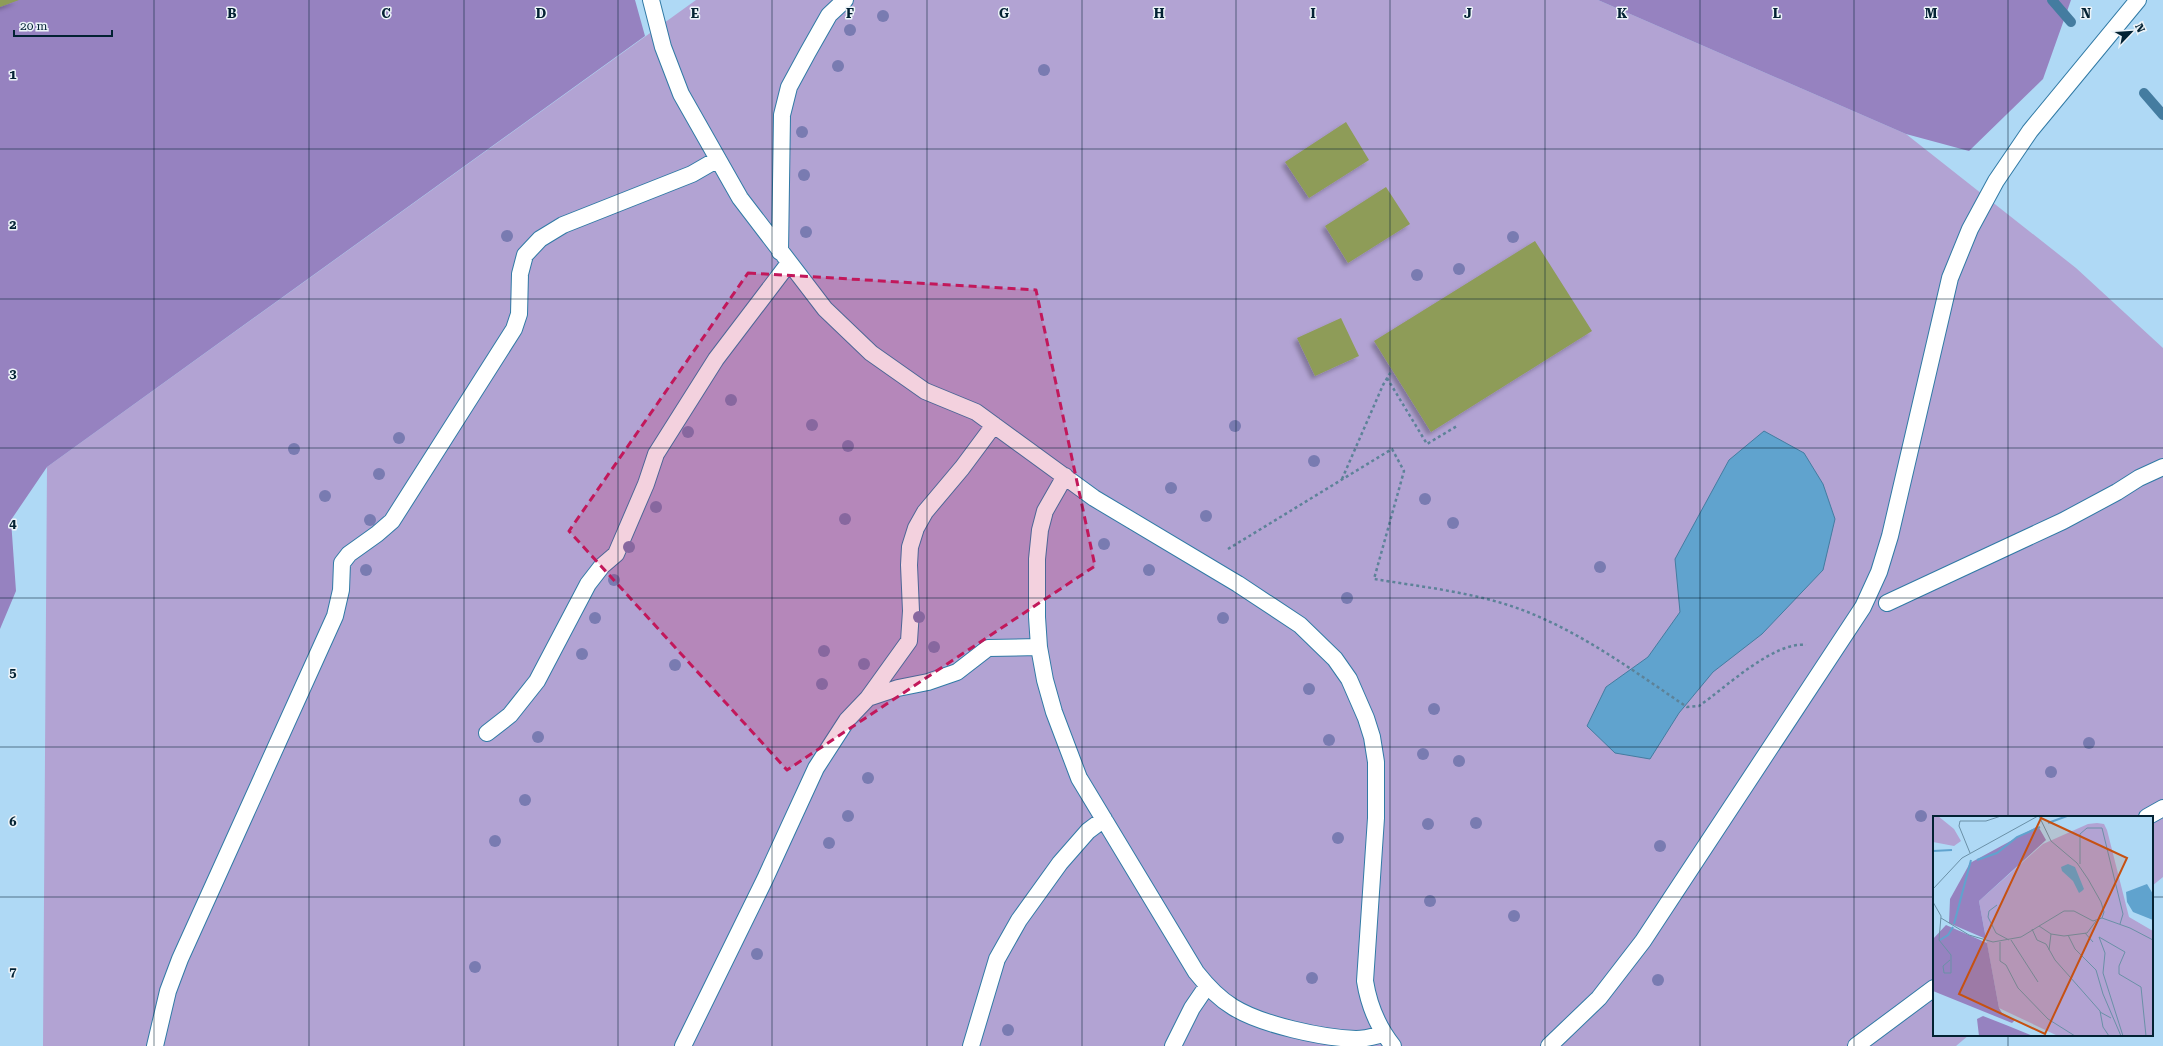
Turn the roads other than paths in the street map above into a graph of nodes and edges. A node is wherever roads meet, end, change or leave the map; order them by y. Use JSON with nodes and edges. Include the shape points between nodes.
{"nodes":[{"id":1,"x":651,"y":0,"type":"edge"},
{"id":2,"x":845,"y":0,"type":"edge"},
{"id":3,"x":2138,"y":0,"type":"edge"},
{"id":4,"x":718,"y":159,"type":"junction"},
{"id":5,"x":784,"y":258,"type":"junction"},
{"id":6,"x":994,"y":425,"type":"junction"},
{"id":7,"x":2163,"y":467,"type":"edge"},
{"id":8,"x":1065,"y":476,"type":"junction"},
{"id":9,"x":1887,"y":603,"type":"dead end"},
{"id":10,"x":1039,"y":647,"type":"junction"},
{"id":11,"x":868,"y":698,"type":"junction"},
{"id":12,"x":487,"y":733,"type":"dead end"},
{"id":13,"x":2163,"y":808,"type":"edge"},
{"id":14,"x":2149,"y":816,"type":"edge"},
{"id":15,"x":1104,"y":819,"type":"junction"},
{"id":16,"x":1207,"y":986,"type":"junction"},
{"id":17,"x":1933,"y":989,"type":"edge"},
{"id":18,"x":1388,"y":1040,"type":"edge"},
{"id":19,"x":155,"y":1046,"type":"edge"},
{"id":20,"x":683,"y":1046,"type":"edge"},
{"id":21,"x":971,"y":1046,"type":"edge"},
{"id":22,"x":1173,"y":1046,"type":"edge"},
{"id":23,"x":1548,"y":1046,"type":"edge"},
{"id":24,"x":1856,"y":1046,"type":"edge"}],
"edges":[{"from":1,"to":4,"type":"lane","via":[[663,47],[681,94]]},
{"from":2,"to":5,"type":"lane","via":[[829,15],[808,52],[789,87],[782,115]]},
{"from":3,"to":23,"type":"lane","via":[[2030,131],[1996,182],[1970,229],[1950,278],[1890,536],[1879,572],[1863,607],[1643,941],[1598,998]]},
{"from":4,"to":5,"type":"lane","via":[[740,198]]},
{"from":4,"to":19,"type":"lane","via":[[692,174],[563,225],[540,239],[525,255],[520,274],[519,314],[514,329],[392,521],[349,554],[342,563],[341,590],[334,616],[180,959],[168,991]]},
{"from":5,"to":6,"type":"lane","via":[[825,309],[871,353],[925,391],[976,412]]},
{"from":5,"to":12,"type":"lane","via":[[656,454],[616,554],[602,566],[588,584],[537,681],[510,715]]},
{"from":6,"to":8,"type":"lane"},
{"from":6,"to":11,"type":"lane","via":[[925,512],[916,528],[910,547],[909,641]]},
{"from":7,"to":9,"type":"lane","via":[[2062,521]]},
{"from":8,"to":10,"type":"lane","via":[[1045,511],[1040,530],[1037,559]]},
{"from":8,"to":18,"type":"lane","via":[[1094,498],[1300,624],[1335,659],[1349,679],[1366,718],[1376,762],[1365,981],[1368,1000]]},
{"from":10,"to":11,"type":"lane","via":[[988,648],[957,672]]},
{"from":10,"to":15,"type":"lane","via":[[1045,680],[1063,738],[1079,778]]},
{"from":11,"to":20,"type":"lane","via":[[847,720],[816,768],[762,886]]},
{"from":13,"to":14,"type":"lane"},
{"from":15,"to":16,"type":"lane","via":[[1196,972]]},
{"from":15,"to":21,"type":"lane","via":[[1088,831],[1060,863],[1019,920],[997,959]]},
{"from":16,"to":18,"type":"lane","via":[[1234,1008],[1277,1026],[1356,1039]]},
{"from":16,"to":22,"type":"lane","via":[[1192,1008]]},
{"from":17,"to":24,"type":"lane"}]}
